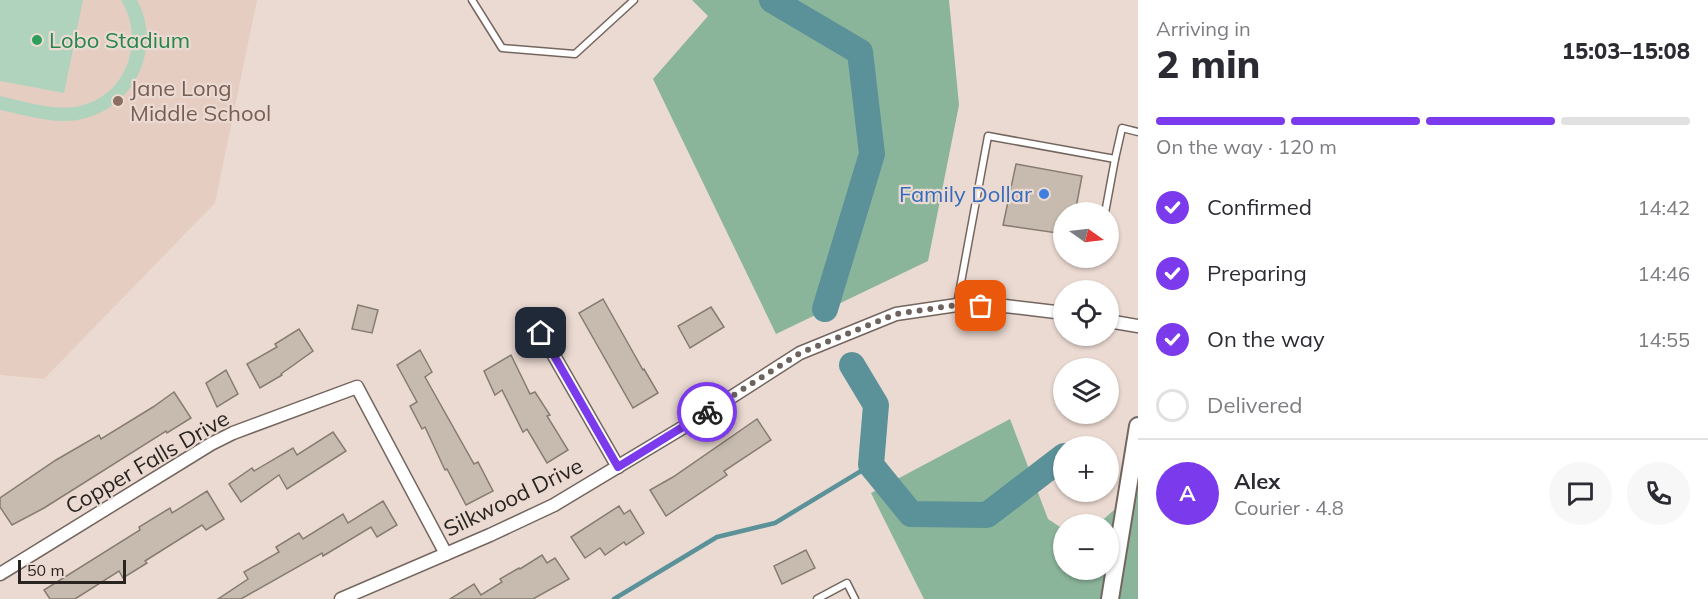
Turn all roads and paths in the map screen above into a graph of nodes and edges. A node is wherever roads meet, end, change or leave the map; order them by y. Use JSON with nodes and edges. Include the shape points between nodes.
{"nodes":[{"id":1,"x":472,"y":0,"type":"edge"},
{"id":2,"x":634,"y":0,"type":"edge"},
{"id":3,"x":1138,"y":132,"type":"edge"},
{"id":4,"x":1115,"y":159,"type":"junction"},
{"id":5,"x":1107,"y":202,"type":"edge"},
{"id":6,"x":957,"y":305,"type":"junction"},
{"id":7,"x":1053,"y":312,"type":"edge"},
{"id":8,"x":1119,"y":323,"type":"edge"},
{"id":9,"x":1138,"y":326,"type":"edge"},
{"id":10,"x":541,"y":333,"type":"dead end"},
{"id":11,"x":1138,"y":426,"type":"edge"},
{"id":12,"x":618,"y":467,"type":"junction"},
{"id":13,"x":446,"y":554,"type":"junction"},
{"id":14,"x":0,"y":574,"type":"edge"},
{"id":15,"x":341,"y":599,"type":"edge"},
{"id":16,"x":817,"y":599,"type":"edge"},
{"id":17,"x":855,"y":599,"type":"edge"},
{"id":18,"x":1110,"y":599,"type":"edge"}],
"edges":[{"from":1,"to":2,"type":"lane","via":[[502,48],[575,54]]},
{"from":3,"to":4,"type":"lane","via":[[1122,128]]},
{"from":4,"to":5,"type":"lane"},
{"from":4,"to":6,"type":"lane","via":[[988,136]]},
{"from":6,"to":7,"type":"street","name":"Silkwood Drive"},
{"from":6,"to":12,"type":"street","name":"Silkwood Drive","via":[[896,314],[800,353]]},
{"from":8,"to":9,"type":"street"},
{"from":10,"to":12,"type":"street"},
{"from":11,"to":18,"type":"street"},
{"from":12,"to":13,"type":"street","name":"Silkwood Drive","via":[[554,505]]},
{"from":13,"to":14,"type":"street","name":"Copper Falls Drive","via":[[357,387],[211,444]]},
{"from":13,"to":15,"type":"street","name":"Silkwood Drive"},
{"from":16,"to":17,"type":"lane","via":[[847,583]]}]}
